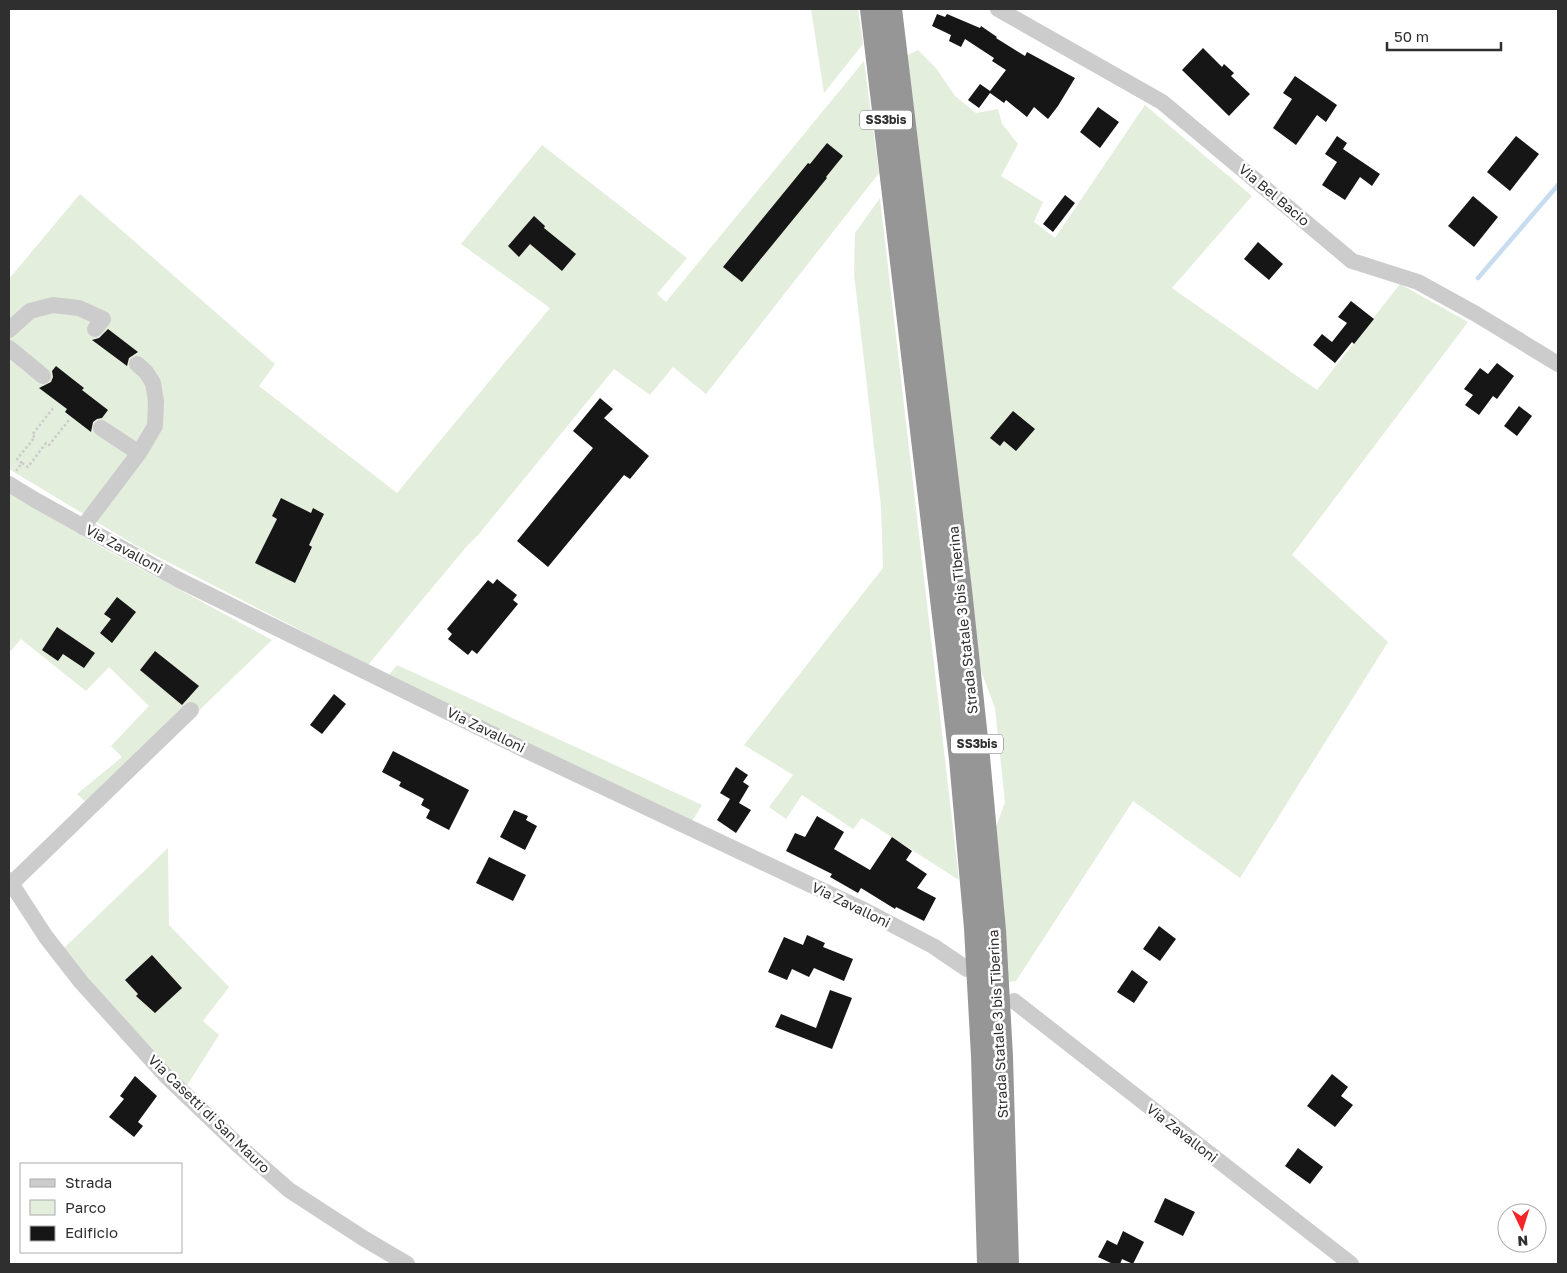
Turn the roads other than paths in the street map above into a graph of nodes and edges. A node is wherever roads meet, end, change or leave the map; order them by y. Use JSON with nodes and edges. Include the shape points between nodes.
{"nodes":[{"id":1,"x":872,"y":9,"type":"edge"},
{"id":2,"x":890,"y":9,"type":"edge"},
{"id":3,"x":998,"y":9,"type":"edge"},
{"id":4,"x":908,"y":228,"type":"junction"},
{"id":5,"x":94,"y":329,"type":"dead end"},
{"id":6,"x":9,"y":330,"type":"edge"},
{"id":7,"x":9,"y":348,"type":"edge"},
{"id":8,"x":137,"y":364,"type":"dead end"},
{"id":9,"x":1558,"y":364,"type":"edge"},
{"id":10,"x":43,"y":376,"type":"dead end"},
{"id":11,"x":101,"y":428,"type":"dead end"},
{"id":12,"x":139,"y":453,"type":"junction"},
{"id":13,"x":11,"y":479,"type":"edge"},
{"id":14,"x":83,"y":527,"type":"junction"},
{"id":15,"x":191,"y":710,"type":"dead end"},
{"id":16,"x":10,"y":882,"type":"edge"},
{"id":17,"x":967,"y":969,"type":"dead end"},
{"id":18,"x":1014,"y":1001,"type":"dead end"},
{"id":19,"x":407,"y":1264,"type":"edge"},
{"id":20,"x":989,"y":1264,"type":"edge"},
{"id":21,"x":1007,"y":1264,"type":"edge"},
{"id":22,"x":1351,"y":1264,"type":"edge"}],
"edges":[{"from":1,"to":4,"type":"highway","name":"Strada Statale 3 bis Tiberina","number":"SS3bis"},
{"from":2,"to":4,"type":"highway","name":"Strada Statale 3 bis Tiberina","number":"SS3bis"},
{"from":3,"to":9,"type":"street","name":"Via Bel Bacio","via":[[1162,102],[1352,261],[1418,282]]},
{"from":4,"to":20,"type":"highway","name":"Strada Statale 3 bis Tiberina","number":"SS3bis","via":[[976,928]]},
{"from":4,"to":21,"type":"highway","name":"Strada Statale 3 bis Tiberina","number":"SS3bis","via":[[961,600],[978,757],[994,930]]},
{"from":5,"to":6,"type":"street","via":[[103,319],[79,308],[53,305],[30,311]]},
{"from":7,"to":10,"type":"street"},
{"from":8,"to":12,"type":"street","via":[[153,383],[156,401],[155,426]]},
{"from":11,"to":12,"type":"street"},
{"from":12,"to":14,"type":"street"},
{"from":13,"to":14,"type":"street","name":"Via Zavalloni"},
{"from":14,"to":17,"type":"street","name":"Via Zavalloni","via":[[178,580],[866,911],[933,946]]},
{"from":15,"to":16,"type":"street"},
{"from":16,"to":19,"type":"street","name":"Via Casetti di San Mauro","via":[[81,982],[166,1076],[231,1139],[289,1190]]},
{"from":18,"to":22,"type":"street","name":"Via Zavalloni"}]}
